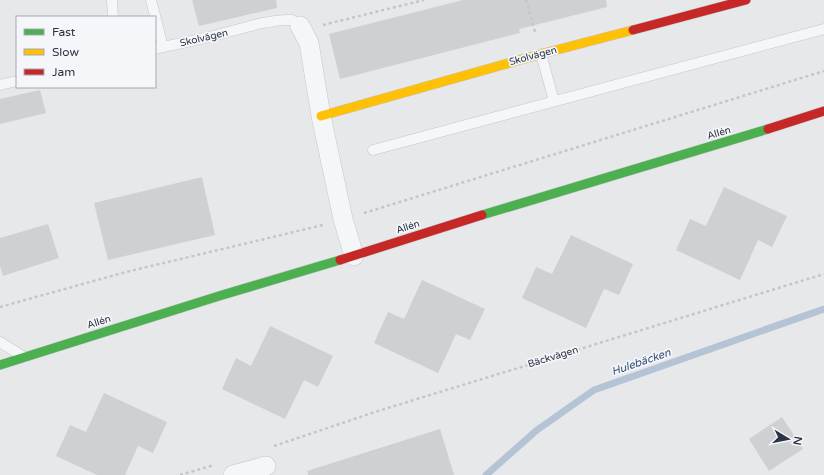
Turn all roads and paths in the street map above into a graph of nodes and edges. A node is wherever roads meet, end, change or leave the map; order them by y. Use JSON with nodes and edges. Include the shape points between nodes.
{"nodes":[{"id":1,"x":112,"y":0,"type":"edge"},
{"id":2,"x":151,"y":0,"type":"edge"},
{"id":3,"x":424,"y":0,"type":"edge"},
{"id":4,"x":526,"y":0,"type":"edge"},
{"id":5,"x":746,"y":0,"type":"edge"},
{"id":6,"x":113,"y":16,"type":"edge"},
{"id":7,"x":154,"y":16,"type":"edge"},
{"id":8,"x":300,"y":26,"type":"joint"},
{"id":9,"x":319,"y":26,"type":"dead end"},
{"id":10,"x":156,"y":30,"type":"edge"},
{"id":11,"x":824,"y":30,"type":"edge"},
{"id":12,"x":159,"y":48,"type":"edge"},
{"id":13,"x":541,"y":54,"type":"junction"},
{"id":14,"x":824,"y":71,"type":"edge"},
{"id":15,"x":16,"y":81,"type":"edge"},
{"id":16,"x":0,"y":85,"type":"edge"},
{"id":17,"x":554,"y":101,"type":"junction"},
{"id":18,"x":824,"y":111,"type":"edge"},
{"id":19,"x":321,"y":116,"type":"junction"},
{"id":20,"x":373,"y":150,"type":"dead end"},
{"id":21,"x":343,"y":219,"type":"junction"},
{"id":22,"x":354,"y":256,"type":"junction"},
{"id":23,"x":824,"y":274,"type":"edge"},
{"id":24,"x":0,"y":307,"type":"edge"},
{"id":25,"x":0,"y":342,"type":"edge"},
{"id":26,"x":24,"y":357,"type":"junction"},
{"id":27,"x":0,"y":365,"type":"edge"},
{"id":28,"x":282,"y":444,"type":"dead end"},
{"id":29,"x":266,"y":466,"type":"dead end"},
{"id":30,"x":233,"y":475,"type":"edge"}],
"edges":[{"from":1,"to":6,"type":"lane"},
{"from":2,"to":7,"type":"lane"},
{"from":3,"to":9,"type":"path"},
{"from":4,"to":13,"type":"path"},
{"from":5,"to":13,"type":"street","name":"Skolvägen"},
{"from":8,"to":12,"type":"lane","name":"Skolvägen","via":[[292,20],[282,19]]},
{"from":8,"to":19,"type":"street","name":"Skolvägen","via":[[309,43]]},
{"from":10,"to":12,"type":"lane"},
{"from":11,"to":17,"type":"lane"},
{"from":13,"to":17,"type":"lane"},
{"from":13,"to":19,"type":"street","name":"Skolvägen"},
{"from":14,"to":21,"type":"path"},
{"from":15,"to":16,"type":"lane"},
{"from":17,"to":20,"type":"lane"},
{"from":18,"to":22,"type":"street","name":"Allén"},
{"from":19,"to":21,"type":"street","name":"Skolvägen"},
{"from":21,"to":22,"type":"street","name":"Skolvägen"},
{"from":21,"to":24,"type":"path","via":[[312,229],[126,272]]},
{"from":22,"to":26,"type":"street","name":"Allén"},
{"from":23,"to":28,"type":"path","name":"Bäckvägen","via":[[378,411]]},
{"from":25,"to":26,"type":"lane"},
{"from":26,"to":27,"type":"street","name":"Allén"},
{"from":29,"to":30,"type":"street"}]}
